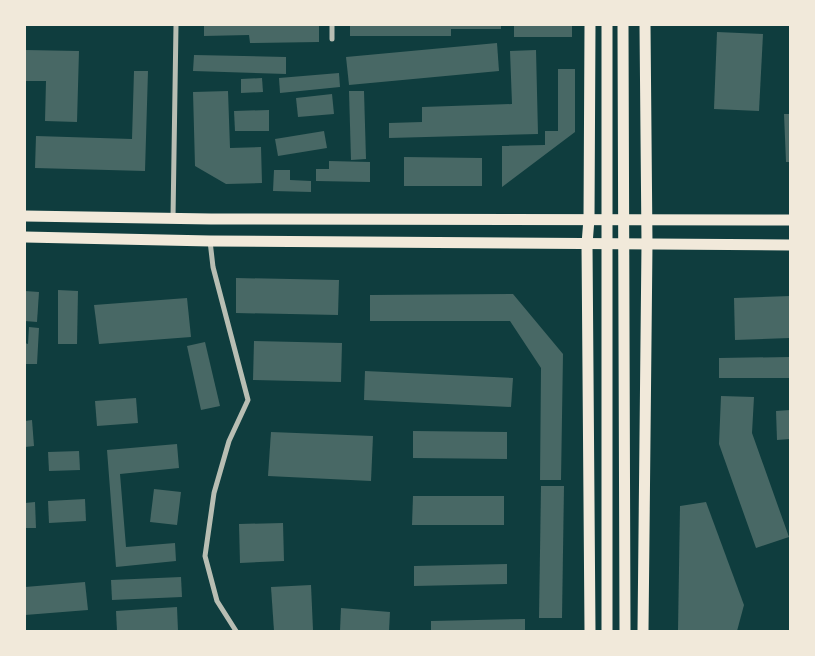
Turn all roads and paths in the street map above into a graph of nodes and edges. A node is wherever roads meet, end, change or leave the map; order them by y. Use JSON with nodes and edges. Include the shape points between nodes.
{"nodes":[{"id":1,"x":176,"y":25,"type":"edge"},
{"id":2,"x":332,"y":25,"type":"edge"},
{"id":3,"x":590,"y":25,"type":"edge"},
{"id":4,"x":607,"y":25,"type":"edge"},
{"id":5,"x":623,"y":25,"type":"edge"},
{"id":6,"x":645,"y":25,"type":"edge"},
{"id":7,"x":332,"y":39,"type":"dead end"},
{"id":8,"x":25,"y":216,"type":"edge"},
{"id":9,"x":173,"y":218,"type":"junction"},
{"id":10,"x":589,"y":219,"type":"junction"},
{"id":11,"x":646,"y":220,"type":"junction"},
{"id":12,"x":790,"y":220,"type":"edge"},
{"id":13,"x":25,"y":237,"type":"edge"},
{"id":14,"x":210,"y":241,"type":"junction"},
{"id":15,"x":587,"y":244,"type":"junction"},
{"id":16,"x":647,"y":244,"type":"junction"},
{"id":17,"x":790,"y":245,"type":"edge"},
{"id":18,"x":608,"y":628,"type":"edge"},
{"id":19,"x":236,"y":631,"type":"edge"},
{"id":20,"x":590,"y":631,"type":"edge"},
{"id":21,"x":625,"y":631,"type":"edge"},
{"id":22,"x":643,"y":631,"type":"edge"}],
"edges":[{"from":1,"to":9,"type":"street"},
{"from":2,"to":7,"type":"street"},
{"from":3,"to":10,"type":"main road"},
{"from":4,"to":18,"type":"main road"},
{"from":5,"to":21,"type":"main road"},
{"from":6,"to":11,"type":"main road"},
{"from":8,"to":9,"type":"main road"},
{"from":9,"to":10,"type":"main road"},
{"from":10,"to":11,"type":"main road"},
{"from":10,"to":15,"type":"main road"},
{"from":11,"to":12,"type":"main road"},
{"from":11,"to":16,"type":"main road"},
{"from":13,"to":14,"type":"main road"},
{"from":14,"to":15,"type":"main road"},
{"from":14,"to":19,"type":"street","via":[[213,267],[248,400],[229,441],[214,493],[204,556],[217,601]]},
{"from":15,"to":16,"type":"main road"},
{"from":15,"to":20,"type":"main road"},
{"from":16,"to":17,"type":"main road"},
{"from":16,"to":22,"type":"main road"}]}
